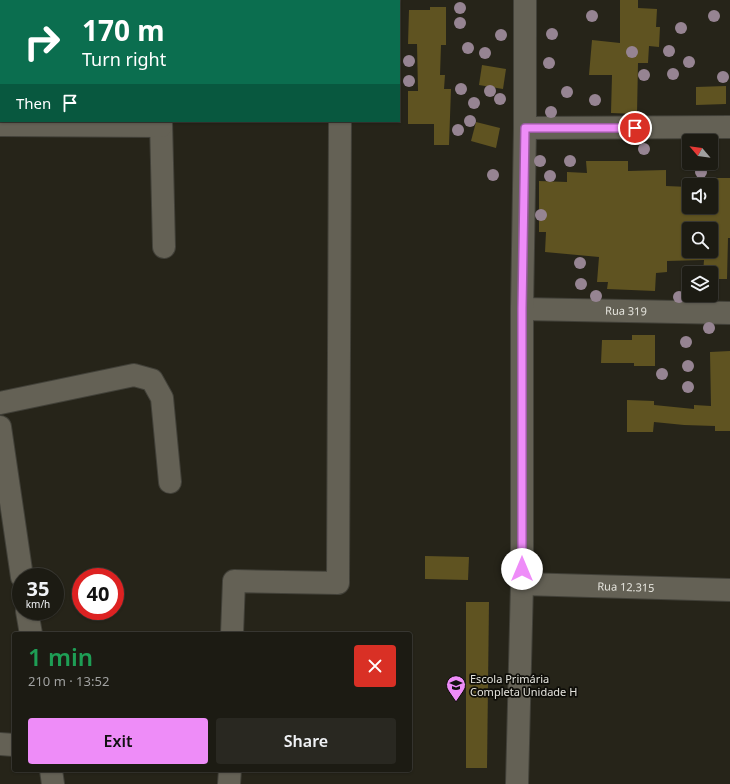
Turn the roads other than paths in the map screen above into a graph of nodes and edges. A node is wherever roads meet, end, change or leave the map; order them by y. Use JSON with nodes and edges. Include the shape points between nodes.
{"nodes":[{"id":1,"x":525,"y":0,"type":"edge"},
{"id":2,"x":340,"y":122,"type":"edge"},
{"id":3,"x":162,"y":124,"type":"edge"},
{"id":4,"x":0,"y":125,"type":"edge"},
{"id":5,"x":730,"y":127,"type":"edge"},
{"id":6,"x":525,"y":128,"type":"junction"},
{"id":7,"x":164,"y":247,"type":"dead end"},
{"id":8,"x":522,"y":309,"type":"junction"},
{"id":9,"x":730,"y":313,"type":"edge"},
{"id":10,"x":0,"y":403,"type":"edge"},
{"id":11,"x":0,"y":426,"type":"edge"},
{"id":12,"x":170,"y":482,"type":"dead end"},
{"id":13,"x":21,"y":568,"type":"edge"},
{"id":14,"x":522,"y":584,"type":"junction"},
{"id":15,"x":730,"y":590,"type":"edge"},
{"id":16,"x":29,"y":620,"type":"edge"},
{"id":17,"x":31,"y":632,"type":"edge"},
{"id":18,"x":232,"y":632,"type":"edge"},
{"id":19,"x":0,"y":744,"type":"edge"},
{"id":20,"x":12,"y":745,"type":"edge"},
{"id":21,"x":51,"y":772,"type":"edge"},
{"id":22,"x":230,"y":772,"type":"edge"},
{"id":23,"x":53,"y":784,"type":"edge"},
{"id":24,"x":229,"y":784,"type":"edge"},
{"id":25,"x":517,"y":784,"type":"edge"}],
"edges":[{"from":1,"to":6,"type":"street"},
{"from":2,"to":18,"type":"street","via":[[338,583],[234,581]]},
{"from":3,"to":4,"type":"street"},
{"from":3,"to":7,"type":"street"},
{"from":5,"to":6,"type":"street"},
{"from":6,"to":8,"type":"street"},
{"from":8,"to":9,"type":"street","name":"Rua 319"},
{"from":8,"to":14,"type":"street"},
{"from":10,"to":12,"type":"street","via":[[134,375],[152,380],[162,398]]},
{"from":11,"to":13,"type":"street"},
{"from":14,"to":15,"type":"street","name":"Rua 12.315"},
{"from":14,"to":25,"type":"street"},
{"from":16,"to":17,"type":"street"},
{"from":19,"to":20,"type":"street"},
{"from":21,"to":23,"type":"street"},
{"from":22,"to":24,"type":"street"}]}
